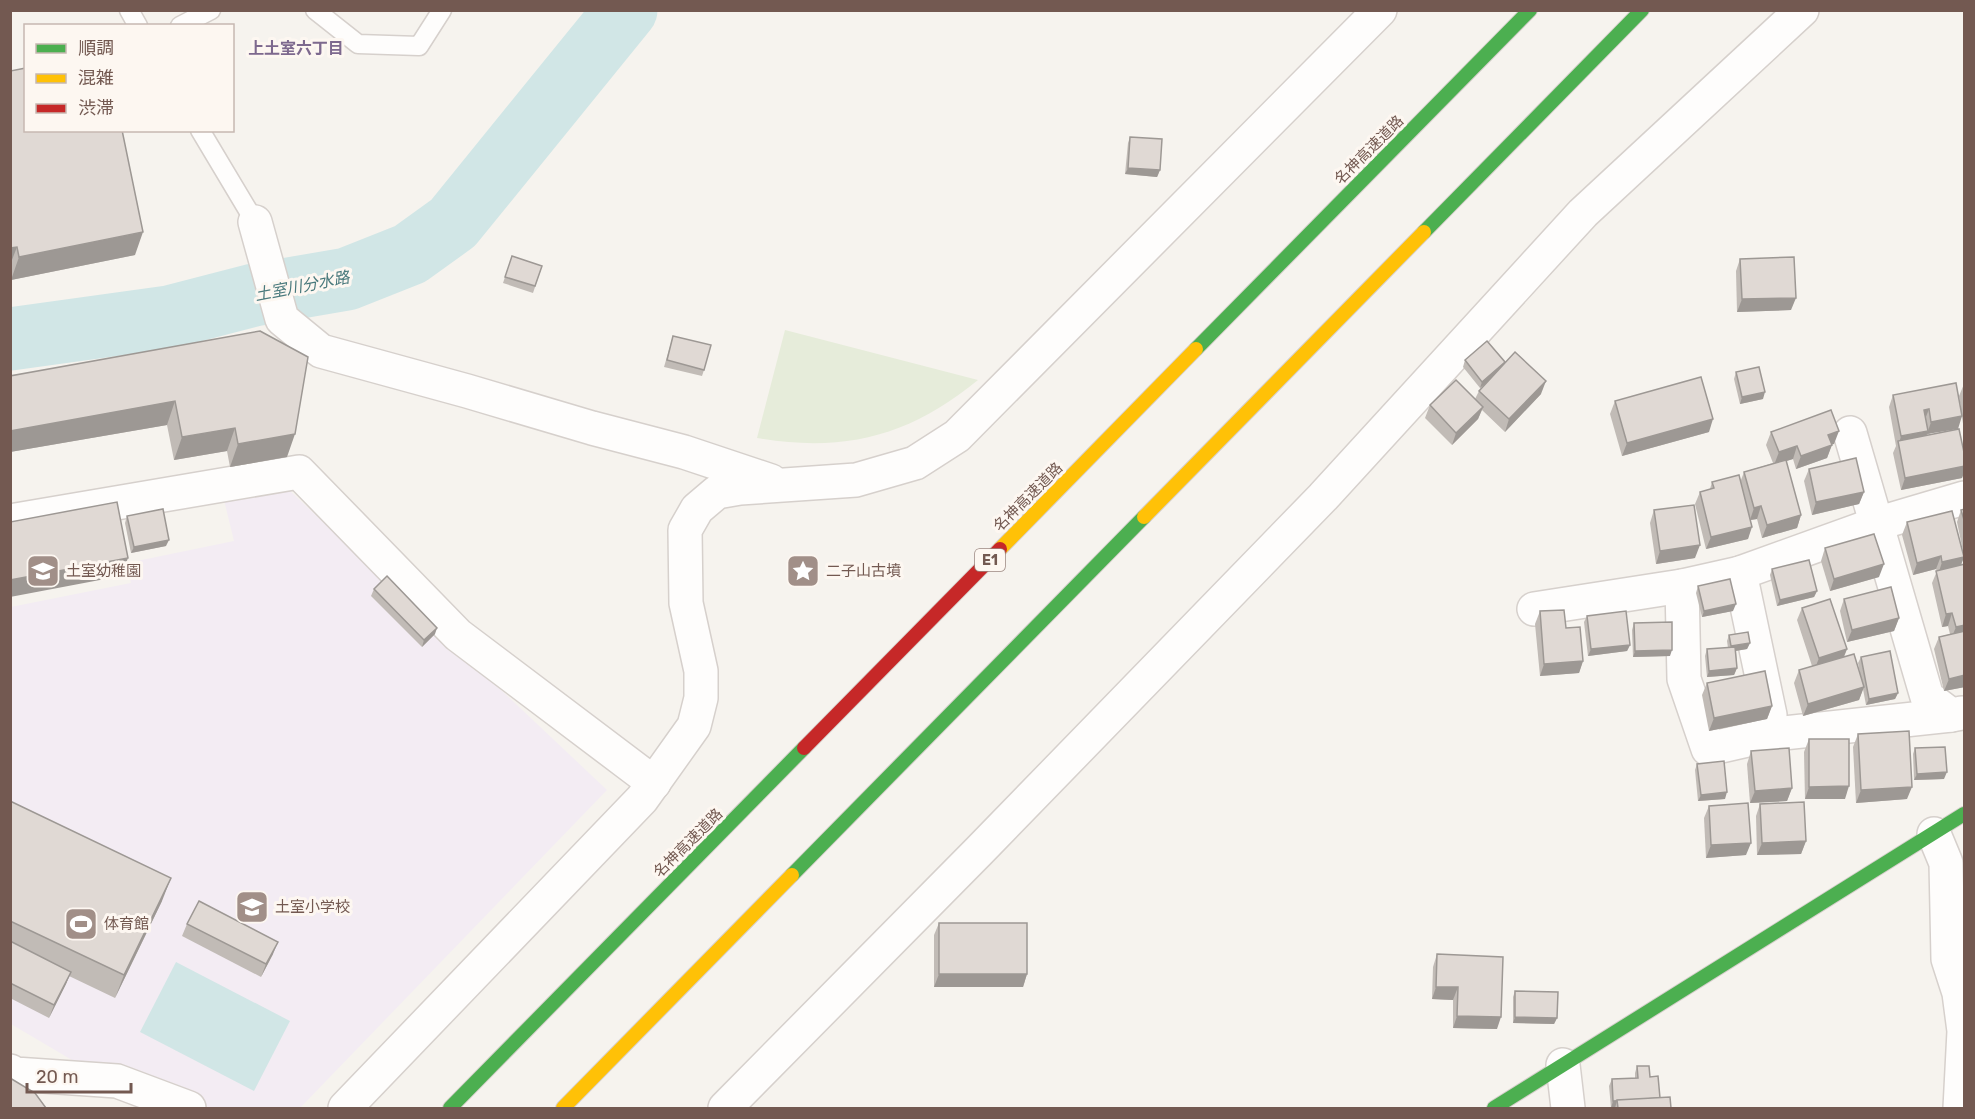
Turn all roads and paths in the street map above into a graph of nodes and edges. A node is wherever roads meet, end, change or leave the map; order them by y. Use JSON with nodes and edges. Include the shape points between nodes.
{"nodes":[{"id":1,"x":129,"y":10,"type":"edge"},
{"id":2,"x":211,"y":10,"type":"edge"},
{"id":3,"x":315,"y":10,"type":"edge"},
{"id":4,"x":442,"y":10,"type":"edge"},
{"id":5,"x":1380,"y":10,"type":"edge"},
{"id":6,"x":1530,"y":10,"type":"edge"},
{"id":7,"x":1642,"y":10,"type":"edge"},
{"id":8,"x":1802,"y":10,"type":"edge"},
{"id":9,"x":137,"y":24,"type":"edge"},
{"id":10,"x":184,"y":24,"type":"edge"},
{"id":11,"x":201,"y":132,"type":"edge"},
{"id":12,"x":255,"y":222,"type":"joint"},
{"id":13,"x":1850,"y":433,"type":"dead end"},
{"id":14,"x":782,"y":484,"type":"junction"},
{"id":15,"x":1965,"y":498,"type":"edge"},
{"id":16,"x":10,"y":521,"type":"edge"},
{"id":17,"x":1876,"y":524,"type":"junction"},
{"id":18,"x":1740,"y":573,"type":"junction"},
{"id":19,"x":1682,"y":586,"type":"junction"},
{"id":20,"x":1534,"y":609,"type":"dead end"},
{"id":21,"x":1958,"y":714,"type":"edge"},
{"id":22,"x":1774,"y":734,"type":"junction"},
{"id":23,"x":654,"y":783,"type":"junction"},
{"id":24,"x":1965,"y":814,"type":"edge"},
{"id":25,"x":1934,"y":834,"type":"junction"},
{"id":26,"x":1563,"y":1065,"type":"junction"},
{"id":27,"x":10,"y":1071,"type":"edge"},
{"id":28,"x":189,"y":1108,"type":"edge"},
{"id":29,"x":345,"y":1108,"type":"edge"},
{"id":30,"x":450,"y":1108,"type":"edge"},
{"id":31,"x":563,"y":1108,"type":"edge"},
{"id":32,"x":725,"y":1108,"type":"edge"},
{"id":33,"x":1494,"y":1108,"type":"edge"},
{"id":34,"x":1568,"y":1108,"type":"edge"},
{"id":35,"x":1960,"y":1108,"type":"edge"}],
"edges":[{"from":1,"to":9,"type":"lane"},
{"from":2,"to":10,"type":"lane"},
{"from":3,"to":4,"type":"lane","via":[[358,45],[419,46]]},
{"from":5,"to":14,"type":"street","via":[[957,435],[915,463],[856,480]]},
{"from":6,"to":30,"type":"main road","name":"名神高速道路","number":"E1"},
{"from":7,"to":31,"type":"main road"},
{"from":8,"to":32,"type":"street","via":[[1584,213],[1315,506]]},
{"from":11,"to":12,"type":"lane"},
{"from":12,"to":14,"type":"street","via":[[282,319],[321,351],[684,452]]},
{"from":13,"to":17,"type":"street"},
{"from":14,"to":23,"type":"street","via":[[717,492],[697,509],[686,530],[686,603],[701,671],[701,698],[694,726]]},
{"from":15,"to":17,"type":"street"},
{"from":16,"to":23,"type":"street","via":[[299,472],[458,635]]},
{"from":17,"to":18,"type":"street"},
{"from":17,"to":21,"type":"street","via":[[1927,697]]},
{"from":18,"to":19,"type":"street"},
{"from":18,"to":22,"type":"street"},
{"from":19,"to":20,"type":"street"},
{"from":19,"to":22,"type":"street","via":[[1684,679],[1708,749]]},
{"from":21,"to":22,"type":"street"},
{"from":23,"to":29,"type":"street"},
{"from":24,"to":25,"type":"main road"},
{"from":25,"to":26,"type":"main road"},
{"from":25,"to":35,"type":"street","via":[[1946,863],[1948,959],[1959,993],[1964,1031]]},
{"from":26,"to":33,"type":"main road"},
{"from":26,"to":34,"type":"street"},
{"from":27,"to":28,"type":"street","via":[[117,1081]]}]}
